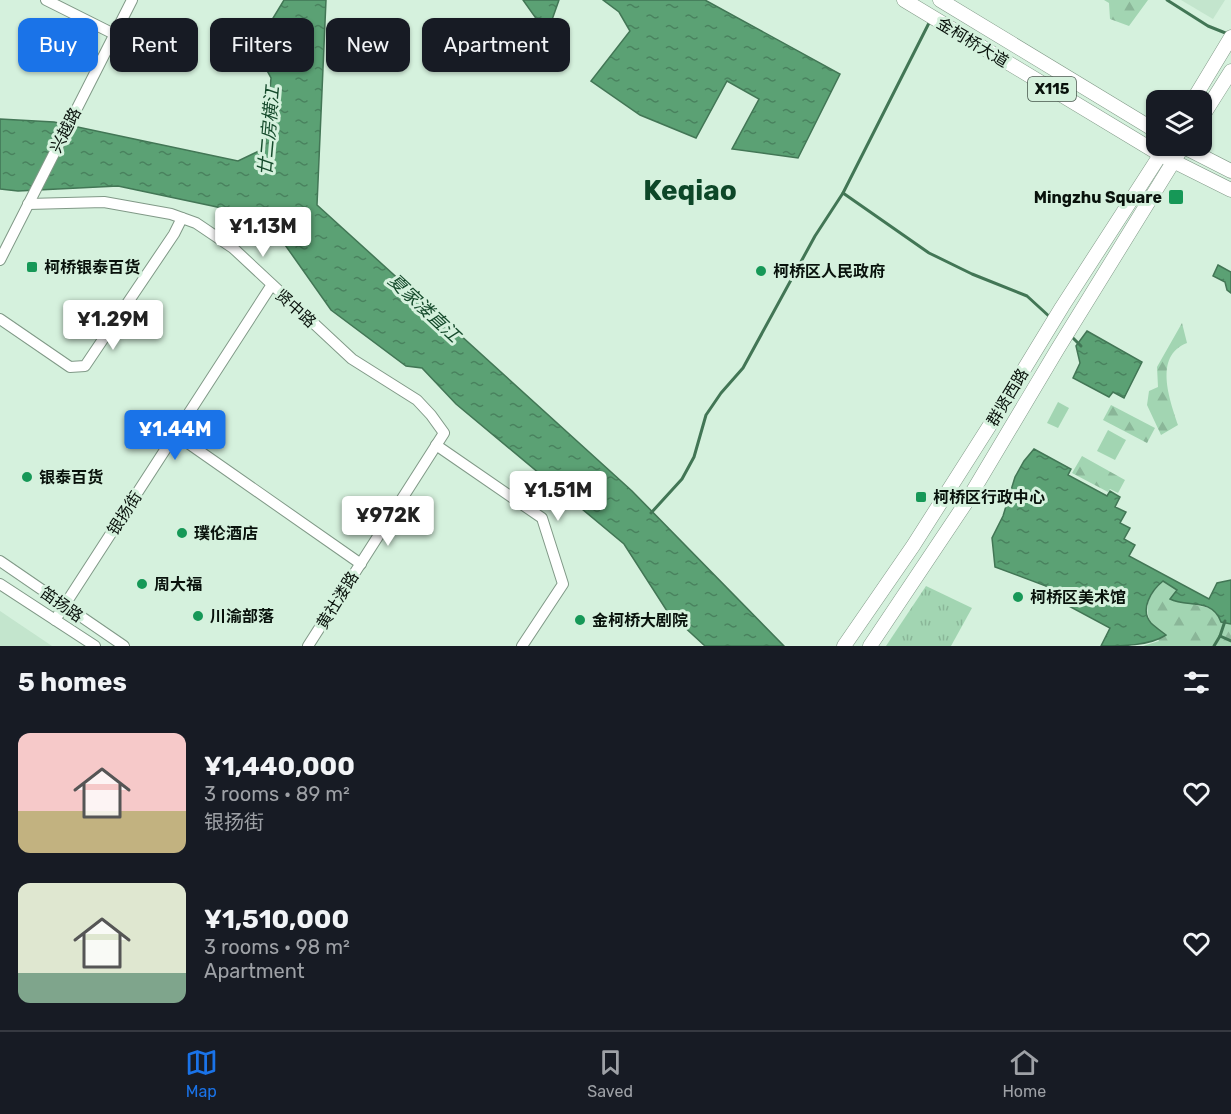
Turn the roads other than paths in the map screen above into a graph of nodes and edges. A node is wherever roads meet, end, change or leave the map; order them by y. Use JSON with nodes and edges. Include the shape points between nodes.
{"nodes":[{"id":1,"x":46,"y":0,"type":"edge"},
{"id":2,"x":132,"y":0,"type":"edge"},
{"id":3,"x":904,"y":0,"type":"edge"},
{"id":4,"x":940,"y":0,"type":"edge"},
{"id":5,"x":122,"y":18,"type":"edge"},
{"id":6,"x":110,"y":32,"type":"edge"},
{"id":7,"x":110,"y":42,"type":"edge"},
{"id":8,"x":1228,"y":42,"type":"edge"},
{"id":9,"x":1231,"y":71,"type":"edge"},
{"id":10,"x":1199,"y":90,"type":"edge"},
{"id":11,"x":1212,"y":101,"type":"edge"},
{"id":12,"x":1146,"y":125,"type":"edge"},
{"id":13,"x":1146,"y":142,"type":"edge"},
{"id":14,"x":1165,"y":156,"type":"edge"},
{"id":15,"x":1165,"y":156,"type":"edge"},
{"id":16,"x":1170,"y":156,"type":"edge"},
{"id":17,"x":1202,"y":156,"type":"edge"},
{"id":18,"x":1231,"y":171,"type":"edge"},
{"id":19,"x":1231,"y":190,"type":"edge"},
{"id":20,"x":29,"y":200,"type":"junction"},
{"id":21,"x":182,"y":218,"type":"junction"},
{"id":22,"x":0,"y":260,"type":"edge"},
{"id":23,"x":272,"y":286,"type":"junction"},
{"id":24,"x":0,"y":319,"type":"edge"},
{"id":25,"x":444,"y":433,"type":"joint"},
{"id":26,"x":175,"y":434,"type":"junction"},
{"id":27,"x":436,"y":445,"type":"junction"},
{"id":28,"x":0,"y":561,"type":"edge"},
{"id":29,"x":361,"y":564,"type":"junction"},
{"id":30,"x":0,"y":584,"type":"edge"},
{"id":31,"x":64,"y":606,"type":"junction"},
{"id":32,"x":55,"y":620,"type":"junction"},
{"id":33,"x":95,"y":646,"type":"edge"},
{"id":34,"x":124,"y":646,"type":"edge"},
{"id":35,"x":309,"y":646,"type":"edge"},
{"id":36,"x":522,"y":646,"type":"edge"},
{"id":37,"x":844,"y":646,"type":"edge"},
{"id":38,"x":870,"y":646,"type":"edge"}],
"edges":[{"from":1,"to":6,"type":"street"},
{"from":2,"to":5,"type":"street","name":"兴越路"},
{"from":3,"to":13,"type":"main road","name":"金柯桥大道","number":"X115"},
{"from":4,"to":12,"type":"main road","name":"金柯桥大道","number":"X115"},
{"from":7,"to":20,"type":"street","name":"兴越路"},
{"from":8,"to":10,"type":"main road"},
{"from":9,"to":11,"type":"main road"},
{"from":14,"to":37,"type":"main road","name":"群贤西路","via":[[1062,307],[913,546]]},
{"from":15,"to":38,"type":"main road","name":"群贤西路","via":[[1075,321],[968,501]]},
{"from":16,"to":19,"type":"main road","name":"金柯桥大道","number":"X115"},
{"from":17,"to":18,"type":"main road"},
{"from":20,"to":21,"type":"street","name":"贤中路","via":[[104,202]]},
{"from":20,"to":22,"type":"street","name":"兴越路"},
{"from":21,"to":23,"type":"street","name":"贤中路","via":[[232,248]]},
{"from":21,"to":24,"type":"street","via":[[85,366],[70,367]]},
{"from":23,"to":25,"type":"street","name":"贤中路","via":[[352,359],[417,400]]},
{"from":23,"to":26,"type":"street","name":"银扬街"},
{"from":25,"to":27,"type":"street","name":"黄社溇路"},
{"from":26,"to":29,"type":"street"},
{"from":26,"to":31,"type":"street","name":"银扬街"},
{"from":27,"to":29,"type":"street","name":"黄社溇路"},
{"from":27,"to":36,"type":"street","via":[[542,518],[563,584]]},
{"from":28,"to":31,"type":"street","name":"笛扬路"},
{"from":29,"to":35,"type":"street","name":"黄社溇路"},
{"from":30,"to":32,"type":"street","name":"笛扬路"},
{"from":31,"to":32,"type":"street","name":"银扬街"},
{"from":31,"to":34,"type":"street","name":"笛扬路"},
{"from":32,"to":33,"type":"street","name":"笛扬路"}]}
